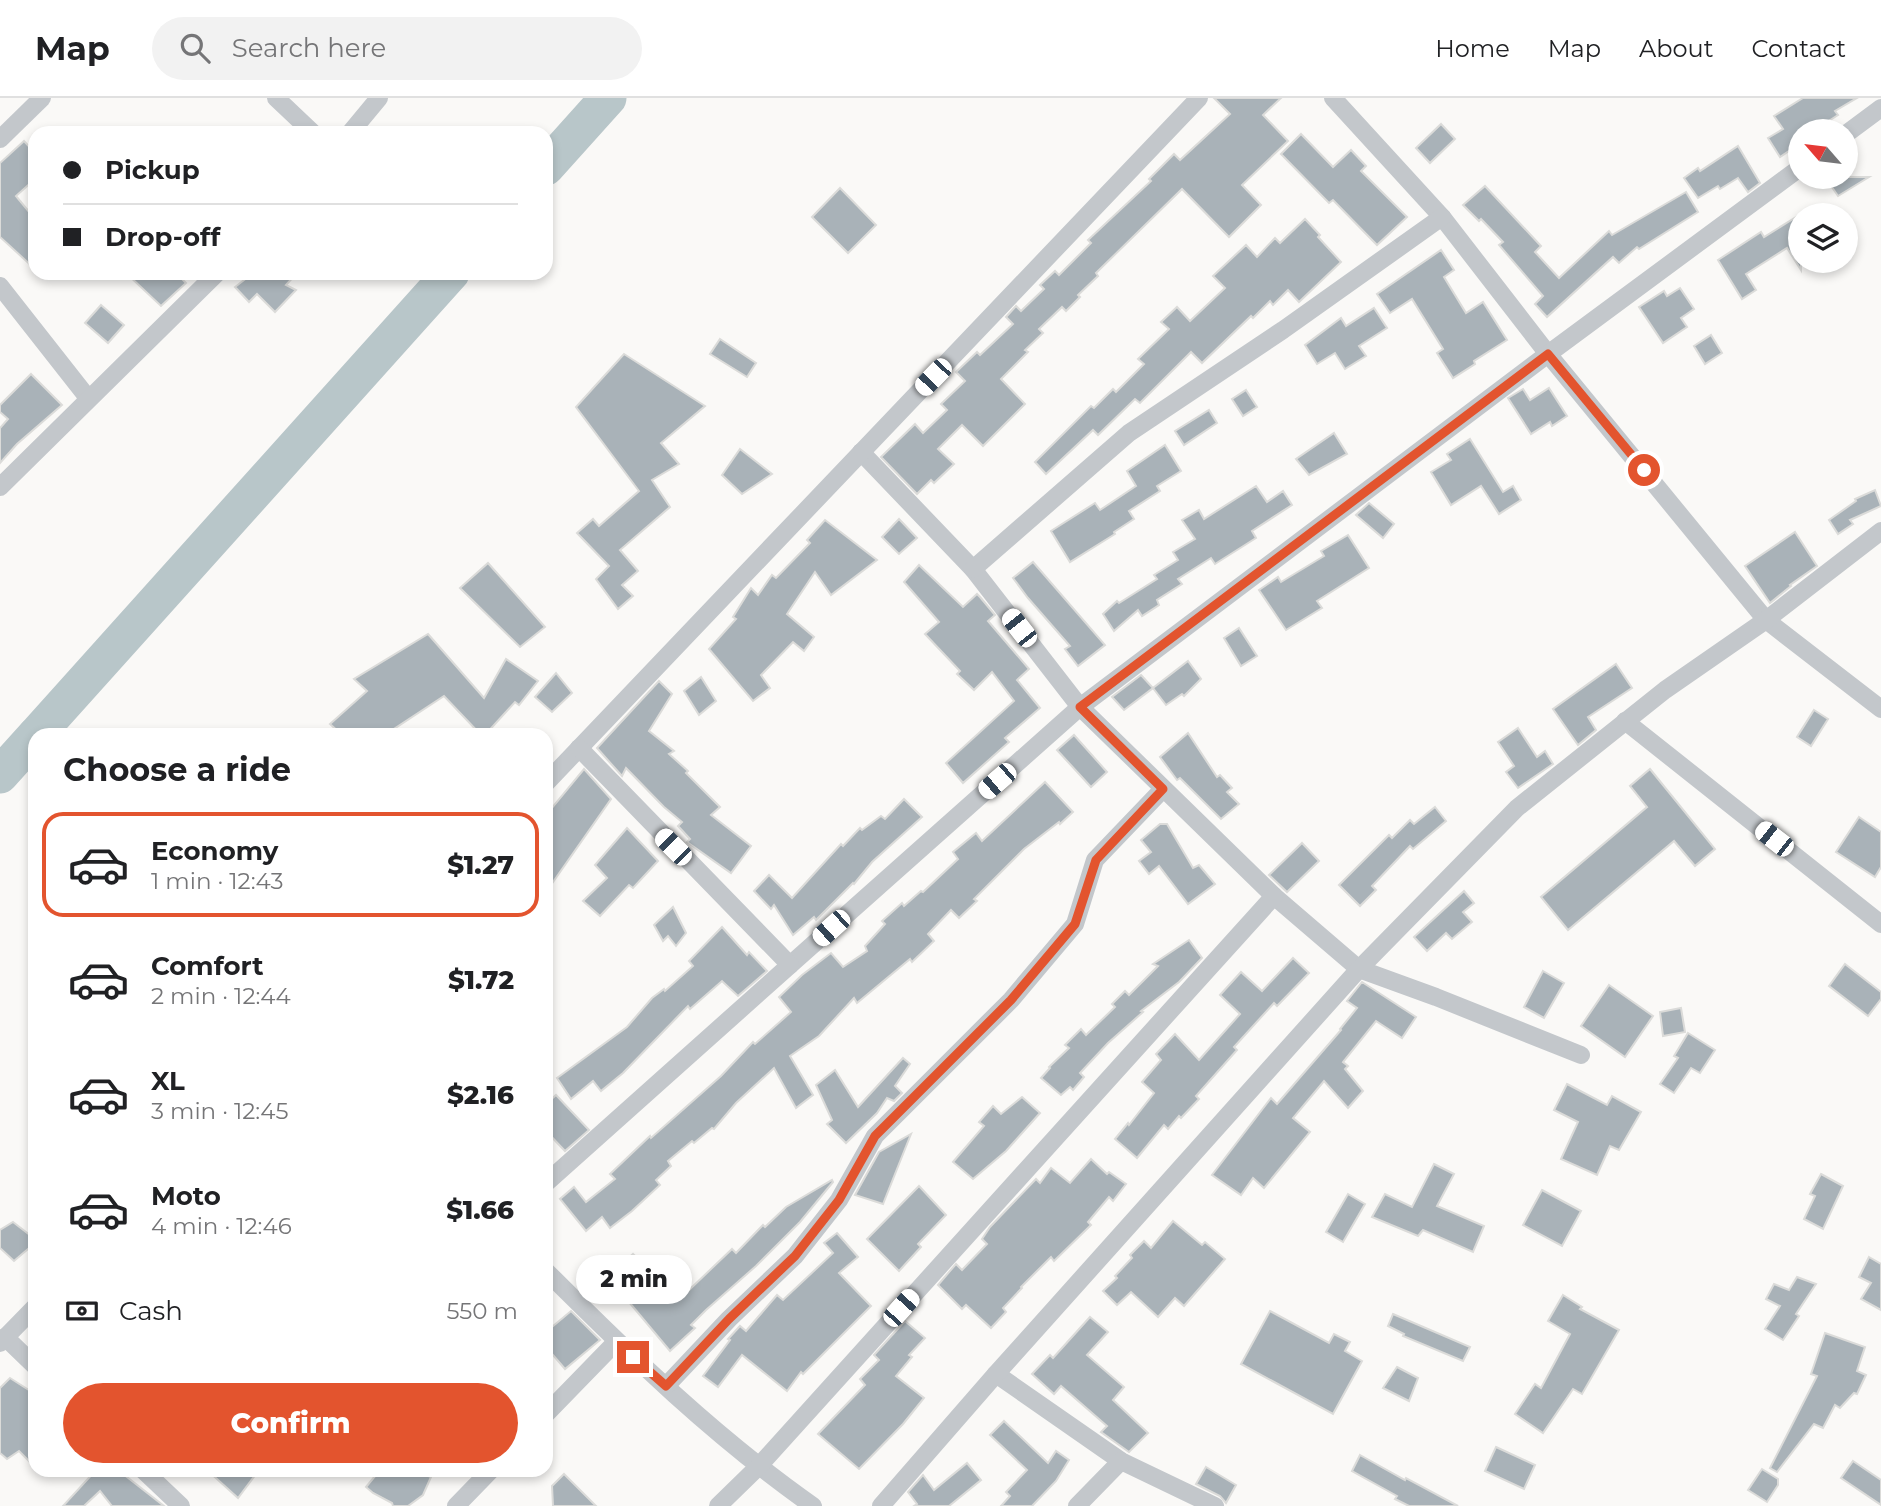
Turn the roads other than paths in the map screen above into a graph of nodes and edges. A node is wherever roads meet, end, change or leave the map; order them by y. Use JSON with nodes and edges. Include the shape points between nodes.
{"nodes":[{"id":1,"x":42,"y":98,"type":"edge"},
{"id":2,"x":276,"y":98,"type":"edge"},
{"id":3,"x":379,"y":98,"type":"edge"},
{"id":4,"x":1199,"y":98,"type":"edge"},
{"id":5,"x":1333,"y":98,"type":"edge"},
{"id":6,"x":1881,"y":108,"type":"edge"},
{"id":7,"x":1858,"y":125,"type":"edge"},
{"id":8,"x":306,"y":126,"type":"edge"},
{"id":9,"x":357,"y":126,"type":"edge"},
{"id":10,"x":0,"y":139,"type":"edge"},
{"id":11,"x":1788,"y":177,"type":"edge"},
{"id":12,"x":1442,"y":217,"type":"junction"},
{"id":13,"x":210,"y":280,"type":"edge"},
{"id":14,"x":0,"y":286,"type":"edge"},
{"id":15,"x":1548,"y":354,"type":"junction"},
{"id":16,"x":88,"y":398,"type":"junction"},
{"id":17,"x":861,"y":452,"type":"junction"},
{"id":18,"x":0,"y":487,"type":"edge"},
{"id":19,"x":1881,"y":531,"type":"edge"},
{"id":20,"x":973,"y":569,"type":"junction"},
{"id":21,"x":1766,"y":620,"type":"junction"},
{"id":22,"x":1080,"y":707,"type":"junction"},
{"id":23,"x":1881,"y":709,"type":"edge"},
{"id":24,"x":1625,"y":721,"type":"junction"},
{"id":25,"x":579,"y":748,"type":"junction"},
{"id":26,"x":553,"y":776,"type":"edge"},
{"id":27,"x":1163,"y":789,"type":"junction"},
{"id":28,"x":1274,"y":896,"type":"junction"},
{"id":29,"x":1881,"y":924,"type":"edge"},
{"id":30,"x":790,"y":965,"type":"junction"},
{"id":31,"x":1359,"y":969,"type":"junction"},
{"id":32,"x":1581,"y":1055,"type":"dead end"},
{"id":33,"x":553,"y":1177,"type":"edge"},
{"id":34,"x":553,"y":1278,"type":"edge"},
{"id":35,"x":28,"y":1314,"type":"edge"},
{"id":36,"x":3,"y":1340,"type":"edge"},
{"id":37,"x":617,"y":1342,"type":"junction"},
{"id":38,"x":28,"y":1360,"type":"edge"},
{"id":39,"x":996,"y":1374,"type":"junction"},
{"id":40,"x":666,"y":1386,"type":"junction"},
{"id":41,"x":553,"y":1407,"type":"edge"},
{"id":42,"x":1121,"y":1461,"type":"junction"},
{"id":43,"x":758,"y":1467,"type":"junction"},
{"id":44,"x":150,"y":1477,"type":"edge"},
{"id":45,"x":484,"y":1477,"type":"edge"},
{"id":46,"x":181,"y":1506,"type":"edge"},
{"id":47,"x":456,"y":1506,"type":"edge"},
{"id":48,"x":718,"y":1506,"type":"edge"},
{"id":49,"x":813,"y":1506,"type":"edge"},
{"id":50,"x":881,"y":1506,"type":"edge"},
{"id":51,"x":1077,"y":1506,"type":"edge"},
{"id":52,"x":1215,"y":1506,"type":"edge"}],
"edges":[{"from":1,"to":10,"type":"street"},
{"from":2,"to":8,"type":"street"},
{"from":3,"to":9,"type":"street"},
{"from":4,"to":17,"type":"street"},
{"from":5,"to":12,"type":"street"},
{"from":6,"to":7,"type":"street"},
{"from":11,"to":15,"type":"street"},
{"from":12,"to":15,"type":"street"},
{"from":12,"to":20,"type":"street","via":[[1129,433]]},
{"from":13,"to":16,"type":"street"},
{"from":14,"to":16,"type":"street"},
{"from":15,"to":21,"type":"street"},
{"from":15,"to":22,"type":"street"},
{"from":16,"to":18,"type":"street"},
{"from":17,"to":20,"type":"street"},
{"from":17,"to":25,"type":"street"},
{"from":19,"to":21,"type":"street"},
{"from":20,"to":22,"type":"street"},
{"from":21,"to":23,"type":"street"},
{"from":21,"to":24,"type":"street"},
{"from":22,"to":27,"type":"street"},
{"from":22,"to":30,"type":"street"},
{"from":24,"to":29,"type":"street"},
{"from":24,"to":31,"type":"street","via":[[1517,808]]},
{"from":25,"to":26,"type":"street"},
{"from":25,"to":30,"type":"street"},
{"from":27,"to":28,"type":"street"},
{"from":27,"to":40,"type":"street","via":[[1096,860],[1075,924],[1011,1000],[875,1136],[839,1200],[795,1256]]},
{"from":28,"to":31,"type":"street"},
{"from":28,"to":43,"type":"street"},
{"from":30,"to":33,"type":"street"},
{"from":31,"to":32,"type":"street"},
{"from":31,"to":39,"type":"street"},
{"from":34,"to":37,"type":"street"},
{"from":35,"to":36,"type":"street"},
{"from":36,"to":38,"type":"street"},
{"from":37,"to":40,"type":"street"},
{"from":37,"to":41,"type":"street"},
{"from":39,"to":42,"type":"street"},
{"from":39,"to":50,"type":"street"},
{"from":40,"to":43,"type":"street"},
{"from":42,"to":51,"type":"street"},
{"from":42,"to":52,"type":"street"},
{"from":43,"to":48,"type":"street"},
{"from":43,"to":49,"type":"street"},
{"from":44,"to":46,"type":"street"},
{"from":45,"to":47,"type":"street"}]}
